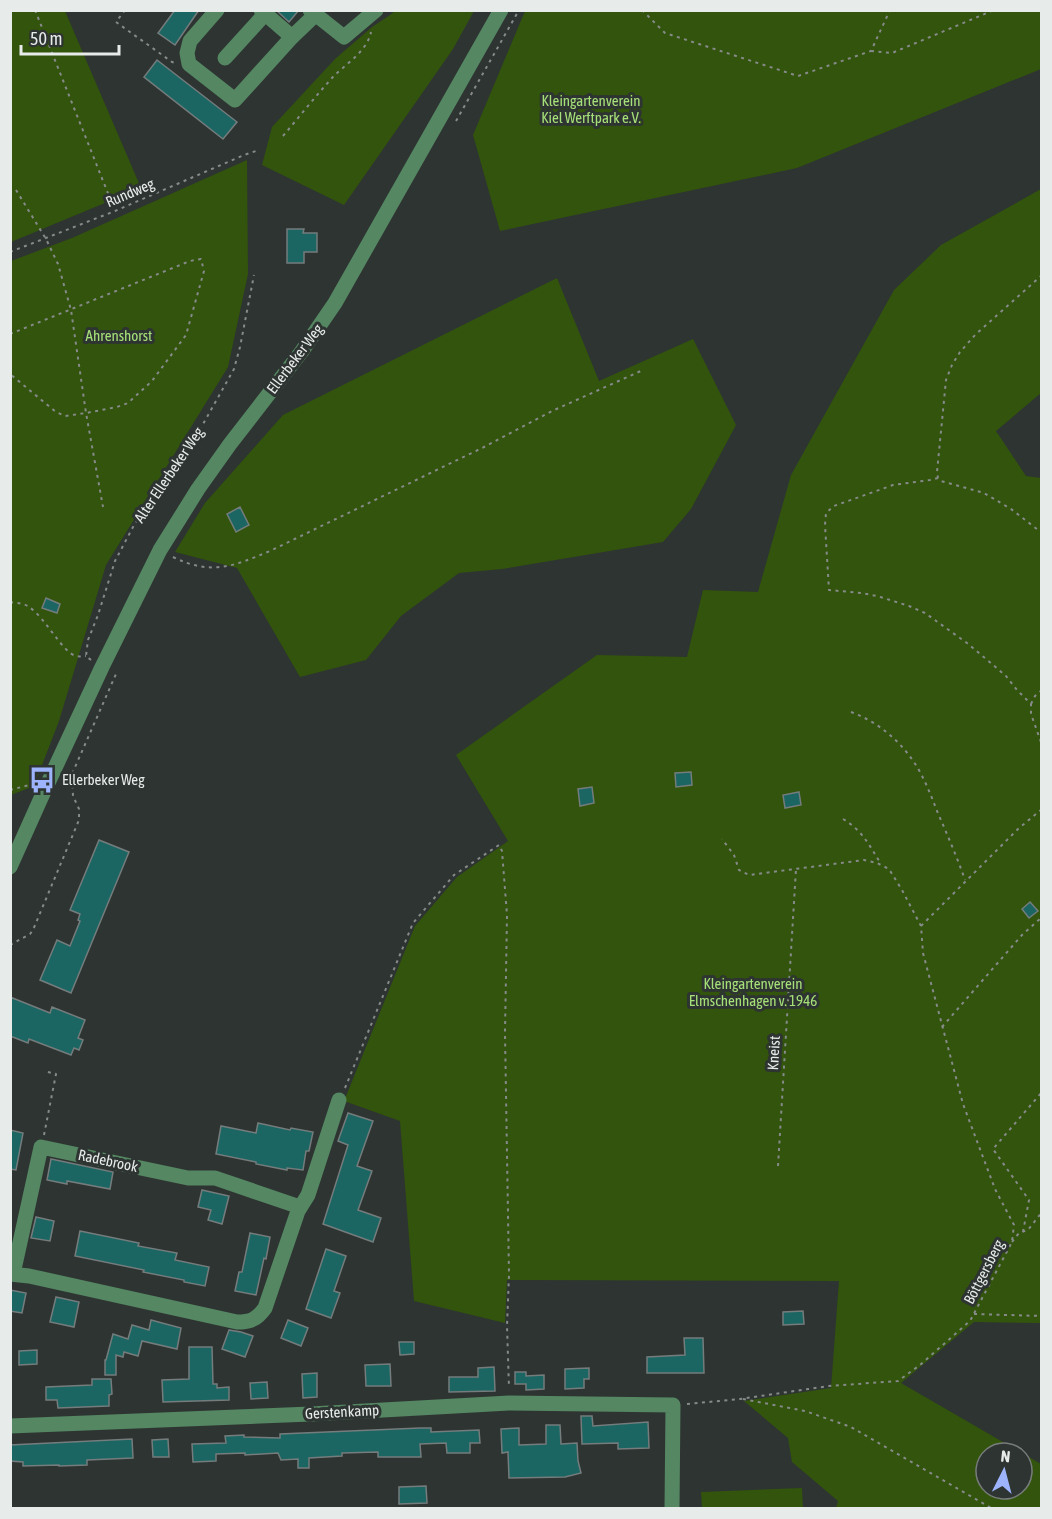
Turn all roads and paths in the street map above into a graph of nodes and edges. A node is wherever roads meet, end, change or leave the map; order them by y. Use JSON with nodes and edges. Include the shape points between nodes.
{"nodes":[{"id":1,"x":35,"y":10,"type":"edge"},
{"id":2,"x":124,"y":10,"type":"edge"},
{"id":3,"x":217,"y":10,"type":"edge"},
{"id":4,"x":501,"y":10,"type":"edge"},
{"id":5,"x":519,"y":10,"type":"edge"},
{"id":6,"x":642,"y":10,"type":"edge"},
{"id":7,"x":890,"y":10,"type":"edge"},
{"id":8,"x":994,"y":10,"type":"edge"},
{"id":9,"x":263,"y":12,"type":"edge"},
{"id":10,"x":313,"y":13,"type":"edge"},
{"id":11,"x":370,"y":16,"type":"edge"},
{"id":12,"x":292,"y":37,"type":"junction"},
{"id":13,"x":871,"y":51,"type":"junction"},
{"id":14,"x":225,"y":58,"type":"dead end"},
{"id":15,"x":189,"y":64,"type":"junction"},
{"id":16,"x":454,"y":124,"type":"dead end"},
{"id":17,"x":283,"y":136,"type":"dead end"},
{"id":18,"x":256,"y":151,"type":"dead end"},
{"id":19,"x":16,"y":190,"type":"dead end"},
{"id":20,"x":116,"y":211,"type":"junction"},
{"id":21,"x":46,"y":239,"type":"junction"},
{"id":22,"x":10,"y":252,"type":"edge"},
{"id":23,"x":254,"y":275,"type":"dead end"},
{"id":24,"x":1041,"y":275,"type":"edge"},
{"id":25,"x":71,"y":310,"type":"junction"},
{"id":26,"x":10,"y":334,"type":"edge"},
{"id":27,"x":644,"y":370,"type":"dead end"},
{"id":28,"x":10,"y":374,"type":"edge"},
{"id":29,"x":86,"y":413,"type":"junction"},
{"id":30,"x":938,"y":478,"type":"junction"},
{"id":31,"x":103,"y":507,"type":"dead end"},
{"id":32,"x":1041,"y":533,"type":"edge"},
{"id":33,"x":160,"y":550,"type":"junction"},
{"id":34,"x":10,"y":602,"type":"edge"},
{"id":35,"x":86,"y":656,"type":"junction"},
{"id":36,"x":109,"y":670,"type":"junction"},
{"id":37,"x":1041,"y":690,"type":"edge"},
{"id":38,"x":1031,"y":704,"type":"junction"},
{"id":39,"x":851,"y":712,"type":"dead end"},
{"id":40,"x":1041,"y":745,"type":"edge"},
{"id":41,"x":45,"y":788,"type":"junction"},
{"id":42,"x":10,"y":790,"type":"edge"},
{"id":43,"x":1041,"y":809,"type":"edge"},
{"id":44,"x":843,"y":819,"type":"dead end"},
{"id":45,"x":722,"y":839,"type":"dead end"},
{"id":46,"x":881,"y":864,"type":"junction"},
{"id":47,"x":10,"y":867,"type":"edge"},
{"id":48,"x":796,"y":869,"type":"junction"},
{"id":49,"x":965,"y":880,"type":"junction"},
{"id":50,"x":1041,"y":917,"type":"edge"},
{"id":51,"x":921,"y":926,"type":"junction"},
{"id":52,"x":10,"y":945,"type":"edge"},
{"id":53,"x":942,"y":1027,"type":"junction"},
{"id":54,"x":44,"y":1071,"type":"dead end"},
{"id":55,"x":1041,"y":1092,"type":"edge"},
{"id":56,"x":339,"y":1100,"type":"joint"},
{"id":57,"x":41,"y":1146,"type":"junction"},
{"id":58,"x":778,"y":1167,"type":"dead end"},
{"id":59,"x":300,"y":1207,"type":"junction"},
{"id":60,"x":1041,"y":1212,"type":"edge"},
{"id":61,"x":1023,"y":1232,"type":"junction"},
{"id":62,"x":1012,"y":1242,"type":"junction"},
{"id":63,"x":10,"y":1274,"type":"edge"},
{"id":64,"x":974,"y":1314,"type":"junction"},
{"id":65,"x":1041,"y":1316,"type":"edge"},
{"id":66,"x":740,"y":1399,"type":"junction"},
{"id":67,"x":509,"y":1403,"type":"junction"},
{"id":68,"x":673,"y":1405,"type":"junction"},
{"id":69,"x":10,"y":1426,"type":"edge"},
{"id":70,"x":672,"y":1509,"type":"edge"},
{"id":71,"x":991,"y":1509,"type":"edge"}],
"edges":[{"from":1,"to":20,"type":"path"},
{"from":2,"to":15,"type":"path","via":[[116,22],[172,62]]},
{"from":3,"to":15,"type":"street","via":[[190,41]]},
{"from":4,"to":33,"type":"street","name":"Ellerbeker Weg","via":[[335,303],[204,480]]},
{"from":5,"to":16,"type":"path"},
{"from":6,"to":13,"type":"path","via":[[665,33],[798,76]]},
{"from":7,"to":13,"type":"path"},
{"from":8,"to":13,"type":"path","via":[[892,53]]},
{"from":9,"to":12,"type":"street"},
{"from":9,"to":14,"type":"street"},
{"from":10,"to":11,"type":"street","via":[[344,37]]},
{"from":10,"to":12,"type":"street"},
{"from":11,"to":17,"type":"path","via":[[369,40]]},
{"from":12,"to":15,"type":"street","via":[[235,100]]},
{"from":18,"to":20,"type":"path","name":"Rundweg"},
{"from":19,"to":21,"type":"path"},
{"from":20,"to":21,"type":"path","name":"Rundweg"},
{"from":21,"to":22,"type":"path","name":"Rundweg"},
{"from":21,"to":25,"type":"path","via":[[58,264]]},
{"from":23,"to":35,"type":"path","name":"Alter Ellerbeker Weg","via":[[234,369],[198,433],[133,527],[115,561]]},
{"from":24,"to":30,"type":"path","via":[[975,335],[952,365],[946,380]]},
{"from":25,"to":26,"type":"path"},
{"from":25,"to":29,"type":"path"},
{"from":25,"to":29,"type":"path","via":[[201,259],[204,272],[186,335],[152,381],[128,403]]},
{"from":27,"to":33,"type":"path","via":[[236,565],[206,567],[183,562]]},
{"from":28,"to":29,"type":"path","via":[[56,412],[65,416]]},
{"from":29,"to":31,"type":"path"},
{"from":30,"to":32,"type":"path","via":[[984,493]]},
{"from":30,"to":38,"type":"path","via":[[893,485],[834,506],[826,513],[829,591],[877,596],[925,613],[968,643]]},
{"from":33,"to":36,"type":"street","name":"Ellerbeker Weg"},
{"from":34,"to":35,"type":"path","via":[[32,608],[64,648],[75,656]]},
{"from":35,"to":36,"type":"path"},
{"from":36,"to":41,"type":"street","name":"Ellerbeker Weg"},
{"from":36,"to":52,"type":"path","via":[[72,774],[79,820],[33,930]]},
{"from":37,"to":38,"type":"path"},
{"from":38,"to":40,"type":"path"},
{"from":39,"to":49,"type":"path","via":[[897,740],[912,759]]},
{"from":41,"to":42,"type":"path","via":[[32,783]]},
{"from":41,"to":47,"type":"street","name":"Ellerbeker Weg"},
{"from":43,"to":49,"type":"path"},
{"from":44,"to":46,"type":"path","via":[[856,827]]},
{"from":45,"to":48,"type":"path","via":[[744,873]]},
{"from":46,"to":48,"type":"path","via":[[864,860]]},
{"from":46,"to":51,"type":"path","via":[[889,869]]},
{"from":48,"to":58,"type":"path","name":"Kneist"},
{"from":49,"to":51,"type":"path"},
{"from":50,"to":53,"type":"path"},
{"from":51,"to":53,"type":"path","name":"Böttgersberg","via":[[923,952]]},
{"from":53,"to":62,"type":"path","name":"Böttgersberg","via":[[963,1104],[995,1189],[1014,1225]]},
{"from":54,"to":57,"type":"path","via":[[56,1074]]},
{"from":55,"to":61,"type":"path","via":[[993,1149],[1029,1200]]},
{"from":56,"to":59,"type":"street","via":[[308,1195]]},
{"from":56,"to":67,"type":"path","via":[[413,923],[454,874],[499,845],[507,915]]},
{"from":57,"to":59,"type":"street","name":"Radebrook","via":[[188,1178],[214,1178]]},
{"from":57,"to":63,"type":"street"},
{"from":59,"to":63,"type":"street","via":[[265,1308],[249,1322]]},
{"from":60,"to":61,"type":"path"},
{"from":61,"to":62,"type":"path"},
{"from":62,"to":64,"type":"path","name":"Böttgersberg"},
{"from":64,"to":65,"type":"path"},
{"from":64,"to":66,"type":"path","name":"Böttgersberg","via":[[898,1381]]},
{"from":66,"to":68,"type":"path","name":"Böttgersberg"},
{"from":66,"to":71,"type":"path","via":[[805,1411],[851,1427]]},
{"from":67,"to":68,"type":"street","name":"Gerstenkamp"},
{"from":67,"to":69,"type":"street","name":"Gerstenkamp"},
{"from":68,"to":70,"type":"street"}]}
